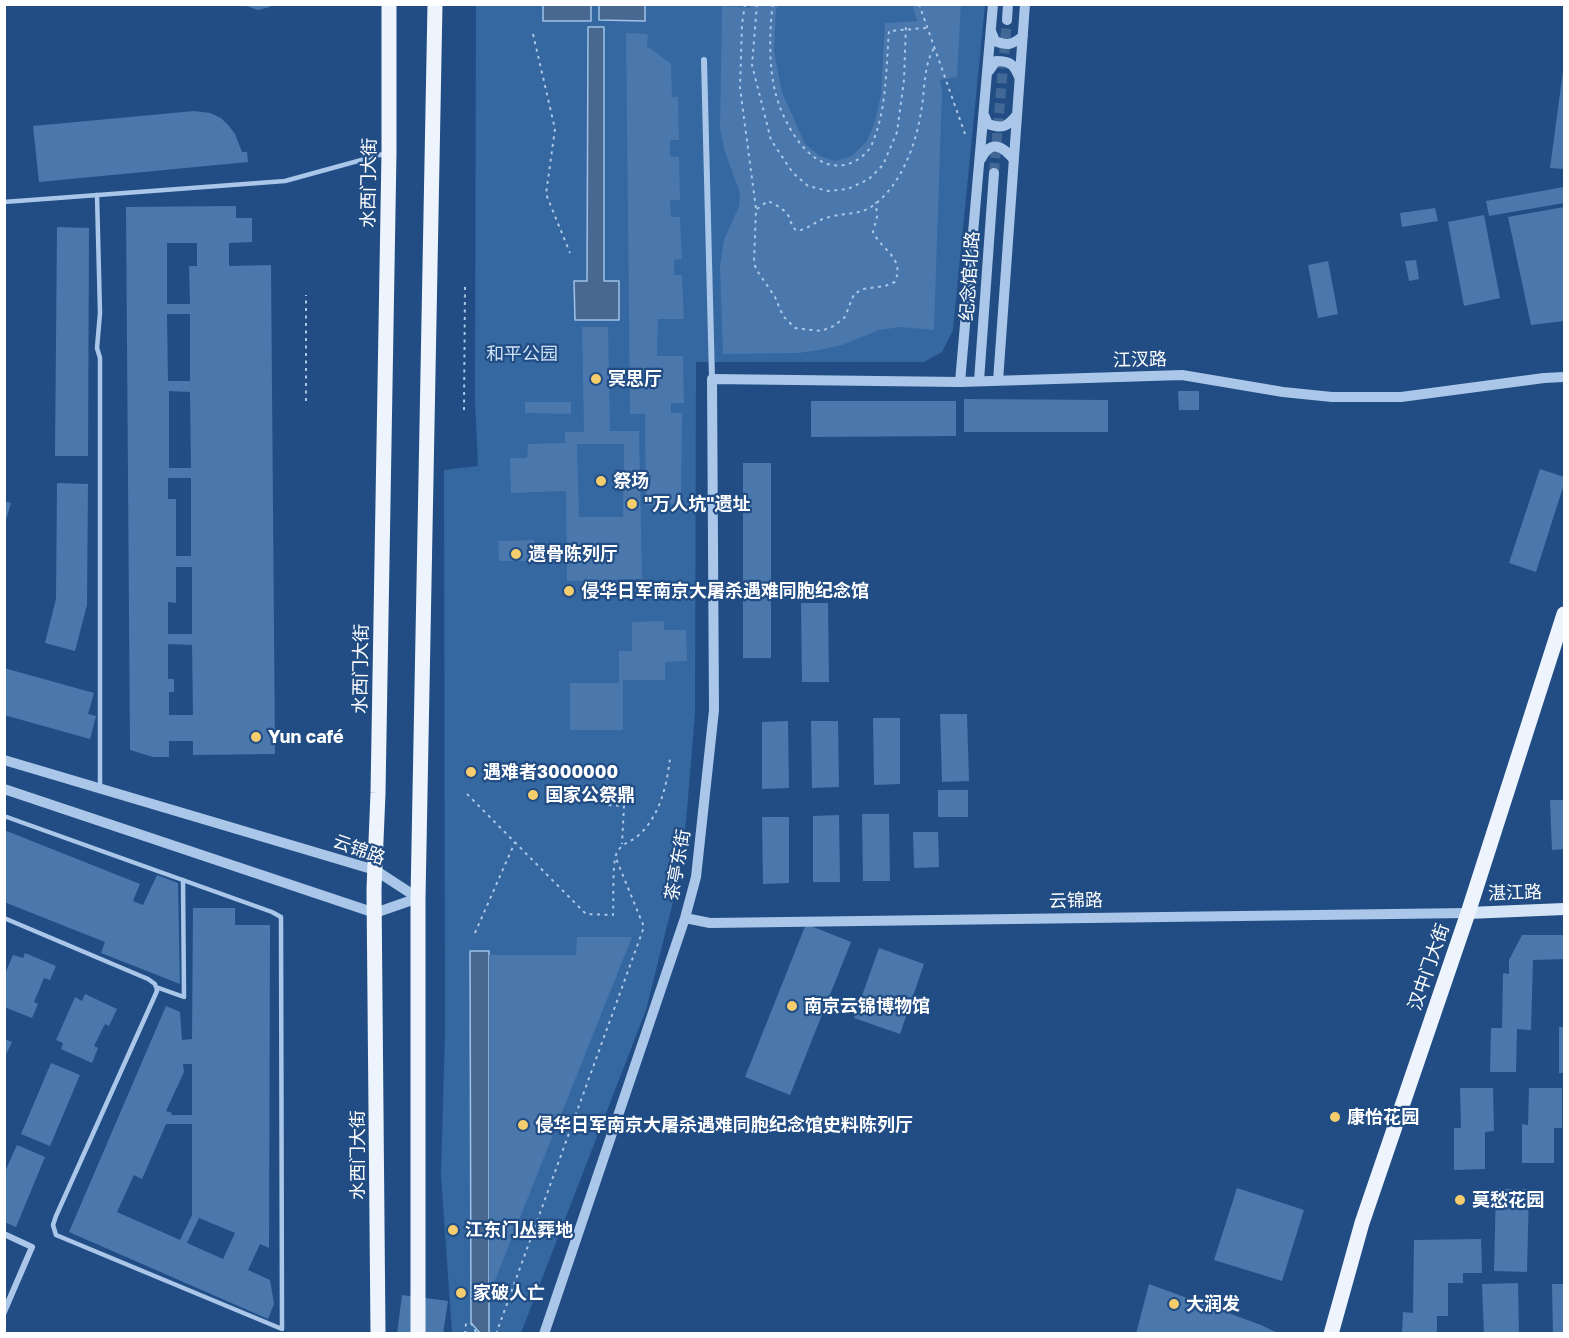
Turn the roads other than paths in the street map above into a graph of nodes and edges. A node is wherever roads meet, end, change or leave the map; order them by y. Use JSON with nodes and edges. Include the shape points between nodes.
{"nodes":[{"id":1,"x":389,"y":4,"type":"edge"},
{"id":2,"x":435,"y":4,"type":"edge"},
{"id":3,"x":993,"y":4,"type":"edge"},
{"id":4,"x":1008,"y":4,"type":"edge"},
{"id":5,"x":1025,"y":4,"type":"edge"},
{"id":6,"x":1007,"y":20,"type":"tunnel mouth"},
{"id":7,"x":991,"y":31,"type":"junction"},
{"id":8,"x":1023,"y":36,"type":"junction"},
{"id":9,"x":704,"y":60,"type":"dead end"},
{"id":10,"x":987,"y":74,"type":"junction"},
{"id":11,"x":1020,"y":80,"type":"junction"},
{"id":12,"x":984,"y":115,"type":"junction"},
{"id":13,"x":1016,"y":116,"type":"junction"},
{"id":14,"x":389,"y":152,"type":"junction"},
{"id":15,"x":980,"y":160,"type":"junction"},
{"id":16,"x":1014,"y":160,"type":"junction"},
{"id":17,"x":994,"y":172,"type":"tunnel mouth"},
{"id":18,"x":97,"y":195,"type":"junction"},
{"id":19,"x":4,"y":202,"type":"edge"},
{"id":20,"x":1564,"y":377,"type":"edge"},
{"id":21,"x":712,"y":379,"type":"junction"},
{"id":22,"x":979,"y":381,"type":"junction"},
{"id":23,"x":998,"y":381,"type":"junction"},
{"id":24,"x":960,"y":382,"type":"junction"},
{"id":25,"x":1564,"y":614,"type":"edge"},
{"id":26,"x":4,"y":760,"type":"edge"},
{"id":27,"x":4,"y":789,"type":"edge"},
{"id":28,"x":100,"y":789,"type":"junction"},
{"id":29,"x":4,"y":816,"type":"edge"},
{"id":30,"x":375,"y":870,"type":"junction"},
{"id":31,"x":183,"y":880,"type":"junction"},
{"id":32,"x":418,"y":897,"type":"junction"},
{"id":33,"x":1564,"y":909,"type":"edge"},
{"id":34,"x":375,"y":913,"type":"junction"},
{"id":35,"x":1468,"y":913,"type":"junction"},
{"id":36,"x":4,"y":918,"type":"edge"},
{"id":37,"x":685,"y":918,"type":"junction"},
{"id":38,"x":156,"y":987,"type":"junction"},
{"id":39,"x":4,"y":1234,"type":"edge"},
{"id":40,"x":4,"y":1312,"type":"edge"},
{"id":41,"x":378,"y":1334,"type":"edge"},
{"id":42,"x":418,"y":1334,"type":"edge"},
{"id":43,"x":544,"y":1334,"type":"edge"},
{"id":44,"x":1330,"y":1334,"type":"edge"}],
"edges":[{"from":1,"to":14,"type":"main road","name":"水西门大街"},
{"from":2,"to":32,"type":"main road"},
{"from":3,"to":7,"type":"street"},
{"from":4,"to":6,"type":"street"},
{"from":5,"to":8,"type":"street"},
{"from":7,"to":8,"type":"street","via":[[996,41],[1006,45]]},
{"from":7,"to":10,"type":"street"},
{"from":8,"to":11,"type":"street"},
{"from":9,"to":21,"type":"street"},
{"from":10,"to":11,"type":"street","via":[[996,61],[1009,62]]},
{"from":10,"to":12,"type":"street"},
{"from":11,"to":13,"type":"street"},
{"from":12,"to":13,"type":"street","via":[[988,124],[998,128],[1008,126]]},
{"from":12,"to":15,"type":"street"},
{"from":13,"to":16,"type":"street"},
{"from":14,"to":18,"type":"lane","via":[[285,181]]},
{"from":14,"to":30,"type":"main road","name":"水西门大街"},
{"from":15,"to":16,"type":"street","via":[[990,147],[999,147]]},
{"from":15,"to":24,"type":"street"},
{"from":16,"to":23,"type":"street"},
{"from":17,"to":22,"type":"street","name":"纪念馆北路"},
{"from":18,"to":19,"type":"lane"},
{"from":18,"to":28,"type":"lane"},
{"from":20,"to":23,"type":"street","name":"江汊路","via":[[1401,398],[1283,392],[1182,375]]},
{"from":21,"to":24,"type":"street","name":"江汊路"},
{"from":21,"to":37,"type":"street","name":"茶亭东街","via":[[714,710],[696,877]]},
{"from":22,"to":23,"type":"street","name":"江汊路"},
{"from":22,"to":24,"type":"street","name":"江汊路"},
{"from":25,"to":35,"type":"main road","name":"汉中门大街"},
{"from":26,"to":28,"type":"street","name":"云锦路"},
{"from":27,"to":34,"type":"street"},
{"from":28,"to":30,"type":"street","name":"云锦路"},
{"from":29,"to":31,"type":"lane"},
{"from":30,"to":32,"type":"street","name":"云锦路"},
{"from":30,"to":34,"type":"main road","name":"水西门大街"},
{"from":31,"to":38,"type":"lane","via":[[184,997]]},
{"from":31,"to":38,"type":"lane","via":[[281,917],[282,1329],[56,1234],[56,1216]]},
{"from":32,"to":34,"type":"street"},
{"from":32,"to":42,"type":"main road"},
{"from":33,"to":35,"type":"main road","name":"湛江路"},
{"from":34,"to":41,"type":"main road","name":"水西门大街"},
{"from":35,"to":37,"type":"street","name":"云锦路","via":[[710,923]]},
{"from":35,"to":44,"type":"main road","name":"汉中门大街","via":[[1362,1223]]},
{"from":36,"to":38,"type":"lane","via":[[148,979]]},
{"from":37,"to":43,"type":"street","name":"茶亭东街"},
{"from":39,"to":40,"type":"street","via":[[32,1247]]}]}
